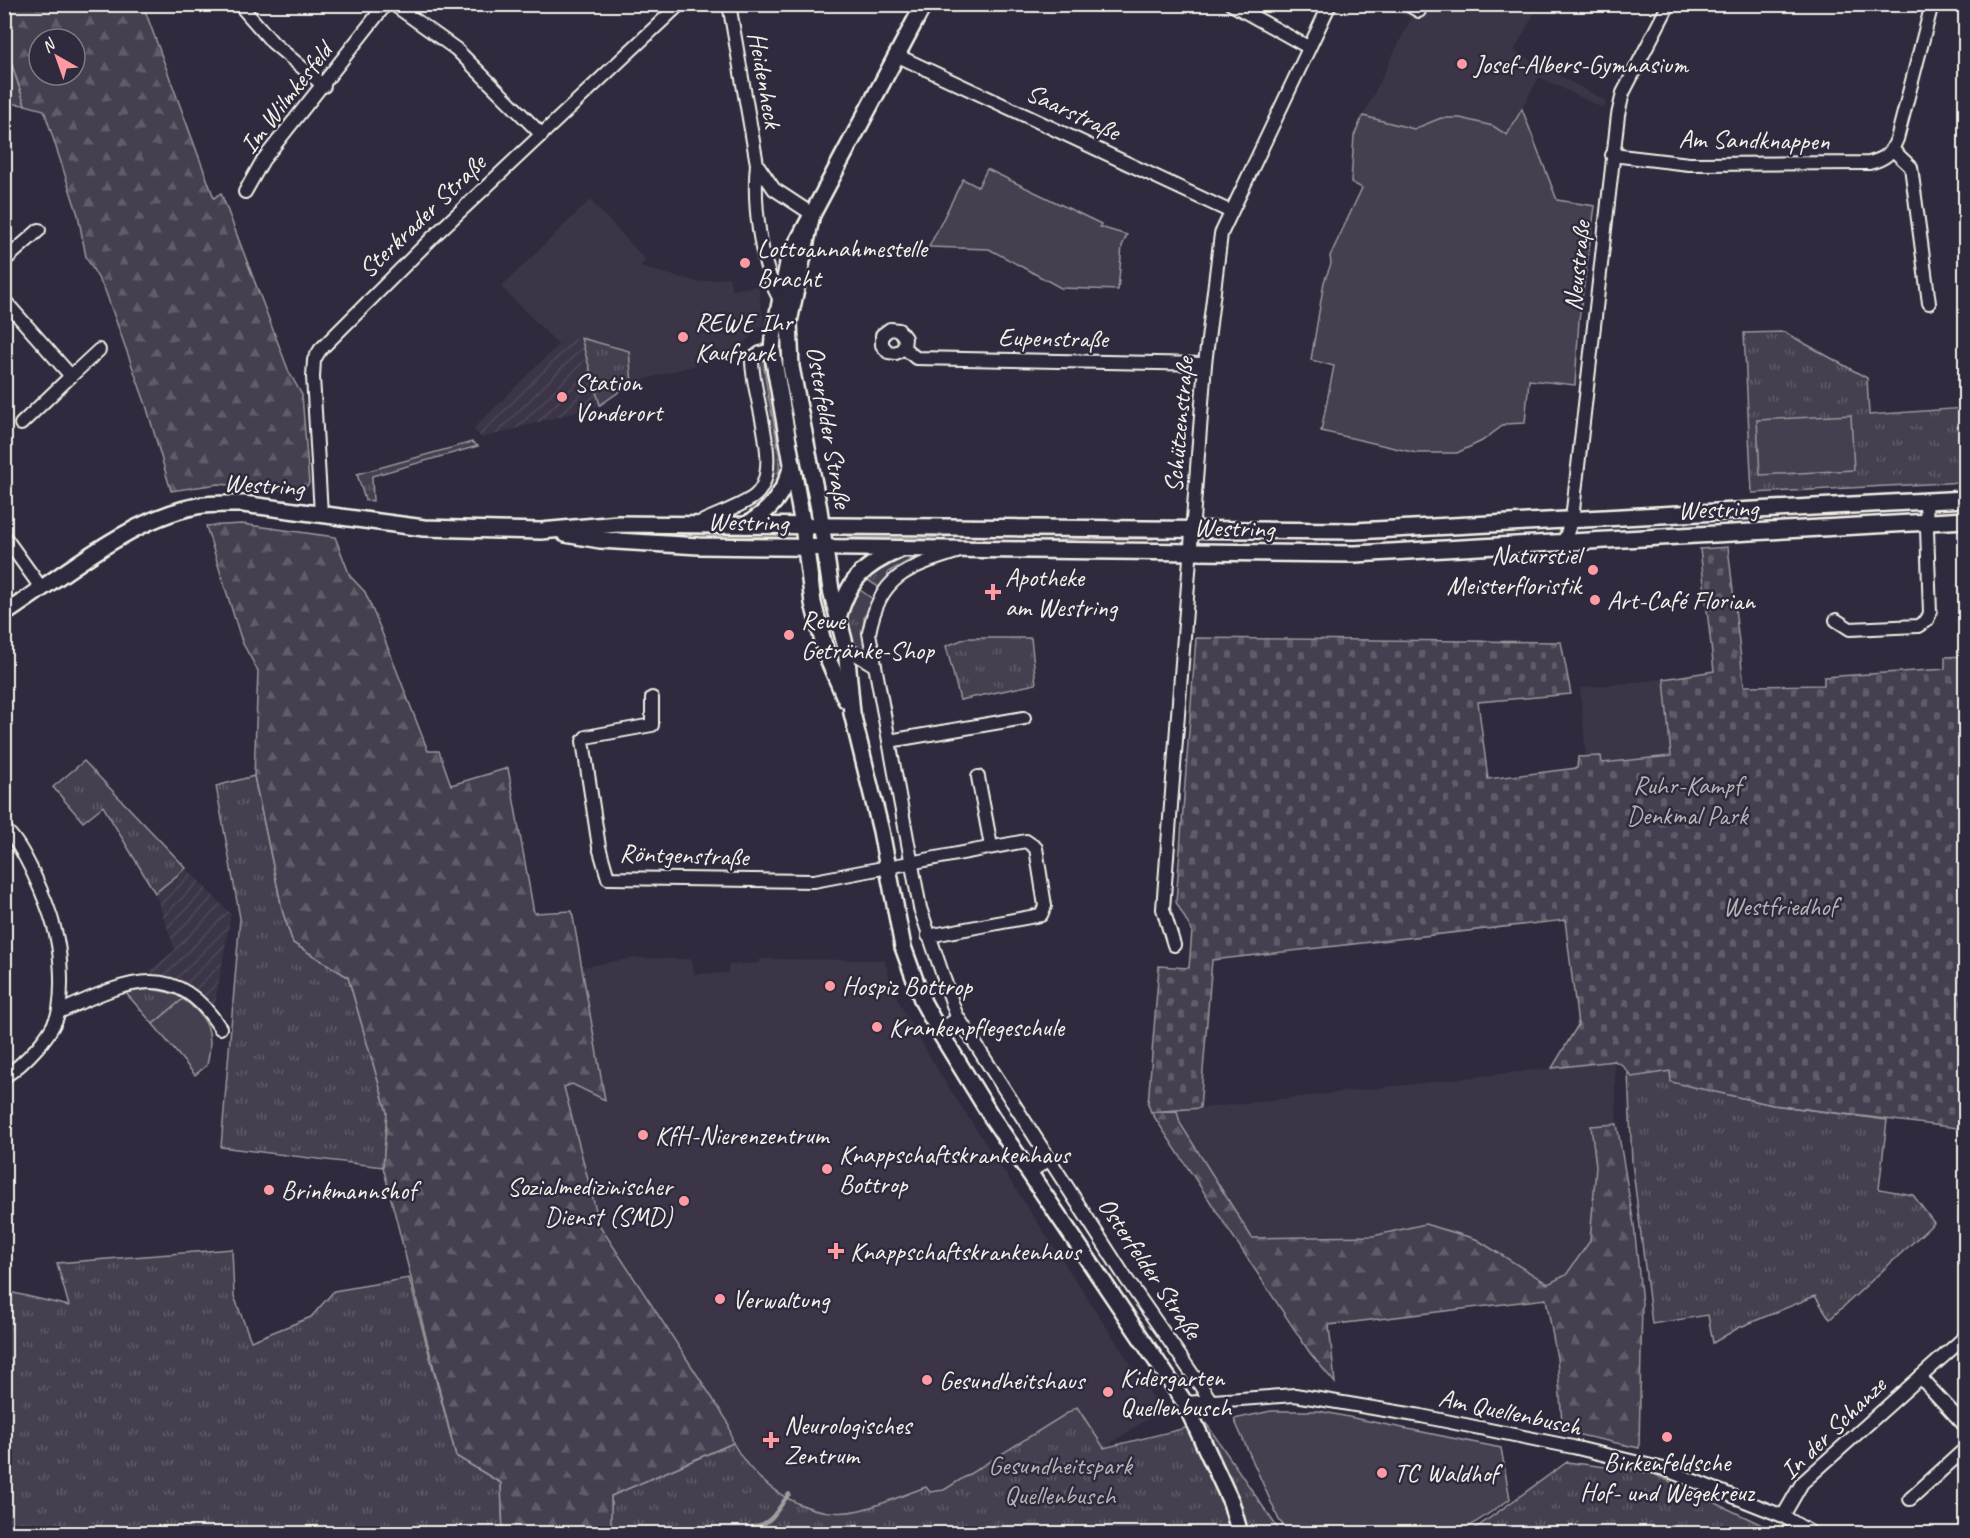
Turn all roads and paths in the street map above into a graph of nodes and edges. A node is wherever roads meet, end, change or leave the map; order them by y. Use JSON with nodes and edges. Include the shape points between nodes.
{"nodes":[{"id":1,"x":239,"y":4,"type":"edge"},
{"id":2,"x":386,"y":4,"type":"edge"},
{"id":3,"x":393,"y":4,"type":"edge"},
{"id":4,"x":680,"y":4,"type":"edge"},
{"id":5,"x":729,"y":4,"type":"edge"},
{"id":6,"x":924,"y":4,"type":"edge"},
{"id":7,"x":1231,"y":4,"type":"edge"},
{"id":8,"x":1330,"y":4,"type":"edge"},
{"id":9,"x":1407,"y":4,"type":"edge"},
{"id":10,"x":1669,"y":4,"type":"edge"},
{"id":11,"x":1932,"y":4,"type":"edge"},
{"id":12,"x":1419,"y":11,"type":"dead end"},
{"id":13,"x":1308,"y":47,"type":"junction"},
{"id":14,"x":896,"y":55,"type":"junction"},
{"id":15,"x":324,"y":86,"type":"junction"},
{"id":16,"x":542,"y":135,"type":"junction"},
{"id":17,"x":1893,"y":150,"type":"junction"},
{"id":18,"x":1612,"y":155,"type":"junction"},
{"id":19,"x":757,"y":164,"type":"junction"},
{"id":20,"x":245,"y":192,"type":"dead end"},
{"id":21,"x":1229,"y":211,"type":"junction"},
{"id":22,"x":812,"y":214,"type":"junction"},
{"id":23,"x":39,"y":231,"type":"dead end"},
{"id":24,"x":4,"y":261,"type":"edge"},
{"id":25,"x":779,"y":298,"type":"junction"},
{"id":26,"x":4,"y":300,"type":"edge"},
{"id":27,"x":1929,"y":303,"type":"dead end"},
{"id":28,"x":904,"y":348,"type":"dead end"},
{"id":29,"x":99,"y":350,"type":"dead end"},
{"id":30,"x":772,"y":350,"type":"junction"},
{"id":31,"x":1206,"y":364,"type":"junction"},
{"id":32,"x":71,"y":376,"type":"junction"},
{"id":33,"x":21,"y":424,"type":"dead end"},
{"id":34,"x":792,"y":464,"type":"junction"},
{"id":35,"x":1965,"y":499,"type":"edge"},
{"id":36,"x":1926,"y":501,"type":"junction"},
{"id":37,"x":315,"y":513,"type":"junction"},
{"id":38,"x":1572,"y":519,"type":"junction"},
{"id":39,"x":1965,"y":520,"type":"edge"},
{"id":40,"x":1925,"y":522,"type":"junction"},
{"id":41,"x":697,"y":524,"type":"junction"},
{"id":42,"x":746,"y":525,"type":"junction"},
{"id":43,"x":803,"y":526,"type":"junction"},
{"id":44,"x":822,"y":526,"type":"junction"},
{"id":45,"x":542,"y":531,"type":"junction"},
{"id":46,"x":1193,"y":531,"type":"junction"},
{"id":47,"x":4,"y":536,"type":"edge"},
{"id":48,"x":1564,"y":542,"type":"junction"},
{"id":49,"x":806,"y":548,"type":"junction"},
{"id":50,"x":823,"y":548,"type":"junction"},
{"id":51,"x":903,"y":548,"type":"junction"},
{"id":52,"x":962,"y":550,"type":"junction"},
{"id":53,"x":1190,"y":551,"type":"junction"},
{"id":54,"x":42,"y":589,"type":"junction"},
{"id":55,"x":4,"y":614,"type":"edge"},
{"id":56,"x":838,"y":620,"type":"junction"},
{"id":57,"x":1836,"y":620,"type":"dead end"},
{"id":58,"x":846,"y":648,"type":"junction"},
{"id":59,"x":874,"y":665,"type":"junction"},
{"id":60,"x":652,"y":698,"type":"dead end"},
{"id":61,"x":852,"y":713,"type":"junction"},
{"id":62,"x":1024,"y":718,"type":"dead end"},
{"id":63,"x":889,"y":741,"type":"junction"},
{"id":64,"x":978,"y":777,"type":"dead end"},
{"id":65,"x":4,"y":829,"type":"edge"},
{"id":66,"x":991,"y":846,"type":"junction"},
{"id":67,"x":911,"y":861,"type":"junction"},
{"id":68,"x":887,"y":866,"type":"junction"},
{"id":69,"x":928,"y":936,"type":"junction"},
{"id":70,"x":1174,"y":945,"type":"dead end"},
{"id":71,"x":59,"y":1012,"type":"junction"},
{"id":72,"x":958,"y":1018,"type":"junction"},
{"id":73,"x":220,"y":1028,"type":"dead end"},
{"id":74,"x":939,"y":1031,"type":"junction"},
{"id":75,"x":4,"y":1077,"type":"edge"},
{"id":76,"x":1050,"y":1159,"type":"junction"},
{"id":77,"x":1030,"y":1172,"type":"junction"},
{"id":78,"x":1965,"y":1336,"type":"edge"},
{"id":79,"x":1920,"y":1377,"type":"junction"},
{"id":80,"x":1211,"y":1401,"type":"junction"},
{"id":81,"x":1185,"y":1403,"type":"junction"},
{"id":82,"x":1965,"y":1427,"type":"edge"},
{"id":83,"x":1965,"y":1448,"type":"edge"},
{"id":84,"x":1910,"y":1499,"type":"dead end"},
{"id":85,"x":1783,"y":1516,"type":"junction"},
{"id":86,"x":1240,"y":1533,"type":"edge"},
{"id":87,"x":1813,"y":1533,"type":"edge"}],
"edges":[{"from":1,"to":15,"type":"street","via":[[273,43]]},
{"from":2,"to":15,"type":"street","name":"Im Wilmkesfeld"},
{"from":3,"to":16,"type":"street","via":[[456,49]]},
{"from":4,"to":16,"type":"street","name":"Sterkrader Straße"},
{"from":5,"to":19,"type":"street","name":"Heidenheck"},
{"from":6,"to":14,"type":"main road","name":"Osterfelder Straße"},
{"from":7,"to":13,"type":"street"},
{"from":8,"to":13,"type":"street","name":"Schützenstraße"},
{"from":9,"to":12,"type":"street"},
{"from":10,"to":18,"type":"street","name":"Neustraße","via":[[1623,93]]},
{"from":11,"to":17,"type":"street"},
{"from":13,"to":21,"type":"street","name":"Schützenstraße"},
{"from":14,"to":21,"type":"street","name":"Saarstraße"},
{"from":14,"to":22,"type":"main road","name":"Osterfelder Straße"},
{"from":15,"to":20,"type":"street","name":"Im Wilmkesfeld","via":[[263,160]]},
{"from":16,"to":37,"type":"street","name":"Sterkrader Straße","via":[[320,350],[314,360],[313,377]]},
{"from":17,"to":18,"type":"street","name":"Am Sandknappen","via":[[1869,163],[1689,164]]},
{"from":17,"to":27,"type":"street","via":[[1911,167]]},
{"from":18,"to":38,"type":"street","name":"Neustraße"},
{"from":19,"to":22,"type":"street","name":"Heidenheck","via":[[774,189]]},
{"from":19,"to":25,"type":"street","name":"Heidenheck","via":[[754,189],[769,280]]},
{"from":21,"to":31,"type":"street","name":"Schützenstraße","via":[[1221,234]]},
{"from":22,"to":25,"type":"main road","name":"Osterfelder Straße","via":[[789,258]]},
{"from":22,"to":44,"type":"main road","name":"Osterfelder Straße","via":[[789,322],[791,367]]},
{"from":23,"to":24,"type":"street"},
{"from":25,"to":30,"type":"main road","name":"Osterfelder Straße"},
{"from":26,"to":32,"type":"street"},
{"from":28,"to":31,"type":"street","name":"Eupenstraße","via":[[916,358]]},
{"from":29,"to":32,"type":"street"},
{"from":30,"to":34,"type":"main road","name":"Osterfelder Straße"},
{"from":30,"to":41,"type":"street","name":"Osterfelder Straße","via":[[752,359],[767,451],[765,482],[754,496]]},
{"from":31,"to":46,"type":"street","name":"Schützenstraße"},
{"from":32,"to":33,"type":"street"},
{"from":34,"to":42,"type":"main road","via":[[776,504]]},
{"from":34,"to":43,"type":"main road","name":"Osterfelder Straße"},
{"from":35,"to":36,"type":"main road","name":"Westring"},
{"from":36,"to":38,"type":"main road","name":"Westring"},
{"from":36,"to":40,"type":"street"},
{"from":37,"to":45,"type":"main road","name":"Westring","via":[[424,528]]},
{"from":37,"to":54,"type":"main road","name":"Westring","via":[[243,504],[198,506],[162,516],[120,537]]},
{"from":38,"to":46,"type":"main road","name":"Westring","via":[[1355,531]]},
{"from":38,"to":48,"type":"street","name":"Neustraße"},
{"from":39,"to":40,"type":"main road","name":"Westring"},
{"from":40,"to":48,"type":"main road","name":"Westring"},
{"from":40,"to":57,"type":"street","via":[[1930,613],[1927,620],[1918,626],[1850,629]]},
{"from":41,"to":42,"type":"main road","name":"Westring"},
{"from":41,"to":45,"type":"main road","name":"Westring","via":[[618,524]]},
{"from":42,"to":43,"type":"main road","name":"Westring"},
{"from":43,"to":44,"type":"main road","name":"Westring"},
{"from":43,"to":49,"type":"main road","name":"Osterfelder Straße"},
{"from":44,"to":46,"type":"main road","name":"Westring"},
{"from":44,"to":50,"type":"main road","name":"Osterfelder Straße"},
{"from":45,"to":49,"type":"main road","name":"Westring","via":[[610,541]]},
{"from":46,"to":53,"type":"street","name":"Schützenstraße"},
{"from":47,"to":54,"type":"street"},
{"from":48,"to":53,"type":"main road","name":"Westring","via":[[1355,554]]},
{"from":49,"to":50,"type":"main road","name":"Westring"},
{"from":49,"to":61,"type":"main road","name":"Osterfelder Straße","via":[[813,603],[827,657]]},
{"from":50,"to":51,"type":"main road","name":"Westring"},
{"from":50,"to":56,"type":"main road","name":"Osterfelder Straße"},
{"from":51,"to":52,"type":"main road","name":"Westring"},
{"from":51,"to":56,"type":"main road","via":[[859,574],[845,596]]},
{"from":52,"to":53,"type":"main road","name":"Westring"},
{"from":52,"to":59,"type":"street","name":"Osterfelder Straße","via":[[916,565],[886,587],[877,602],[869,633]]},
{"from":53,"to":70,"type":"street","name":"Schützenstraße","via":[[1163,909]]},
{"from":54,"to":55,"type":"main road"},
{"from":56,"to":58,"type":"main road","name":"Osterfelder Straße"},
{"from":58,"to":59,"type":"street"},
{"from":58,"to":61,"type":"main road","name":"Osterfelder Straße"},
{"from":59,"to":63,"type":"street","name":"Osterfelder Straße"},
{"from":60,"to":68,"type":"street","name":"Röntgenstraße","via":[[652,725],[583,741],[599,847],[608,878],[814,881]]},
{"from":61,"to":68,"type":"main road","name":"Osterfelder Straße"},
{"from":62,"to":63,"type":"street"},
{"from":63,"to":67,"type":"street","name":"Osterfelder Straße"},
{"from":64,"to":66,"type":"street"},
{"from":65,"to":71,"type":"street","via":[[26,858],[55,928]]},
{"from":66,"to":67,"type":"street"},
{"from":66,"to":69,"type":"street","via":[[1026,841],[1036,848],[1045,906],[1041,915]]},
{"from":67,"to":68,"type":"street"},
{"from":67,"to":69,"type":"street","name":"Osterfelder Straße"},
{"from":68,"to":74,"type":"main road","name":"Osterfelder Straße","via":[[903,947],[923,1002]]},
{"from":69,"to":72,"type":"street","name":"Osterfelder Straße"},
{"from":71,"to":73,"type":"street","via":[[121,985],[155,981],[187,991],[208,1009]]},
{"from":71,"to":75,"type":"street","via":[[28,1058]]},
{"from":72,"to":74,"type":"street"},
{"from":72,"to":76,"type":"street","name":"Osterfelder Straße"},
{"from":74,"to":77,"type":"main road","name":"Osterfelder Straße"},
{"from":76,"to":77,"type":"street"},
{"from":76,"to":80,"type":"street","name":"Osterfelder Straße"},
{"from":77,"to":81,"type":"main road","name":"Osterfelder Straße"},
{"from":78,"to":79,"type":"street","name":"In der Schanze"},
{"from":79,"to":82,"type":"street","name":"In der Schanze"},
{"from":79,"to":85,"type":"street","name":"In der Schanze","via":[[1802,1483]]},
{"from":80,"to":81,"type":"street","name":"Am Quellenbusch"},
{"from":80,"to":85,"type":"street","name":"Am Quellenbusch","via":[[1295,1395],[1421,1416],[1649,1464]]},
{"from":81,"to":86,"type":"main road","name":"Osterfelder Straße","via":[[1231,1503]]},
{"from":83,"to":84,"type":"street"},
{"from":85,"to":87,"type":"street","name":"Am Quellenbusch"}]}
